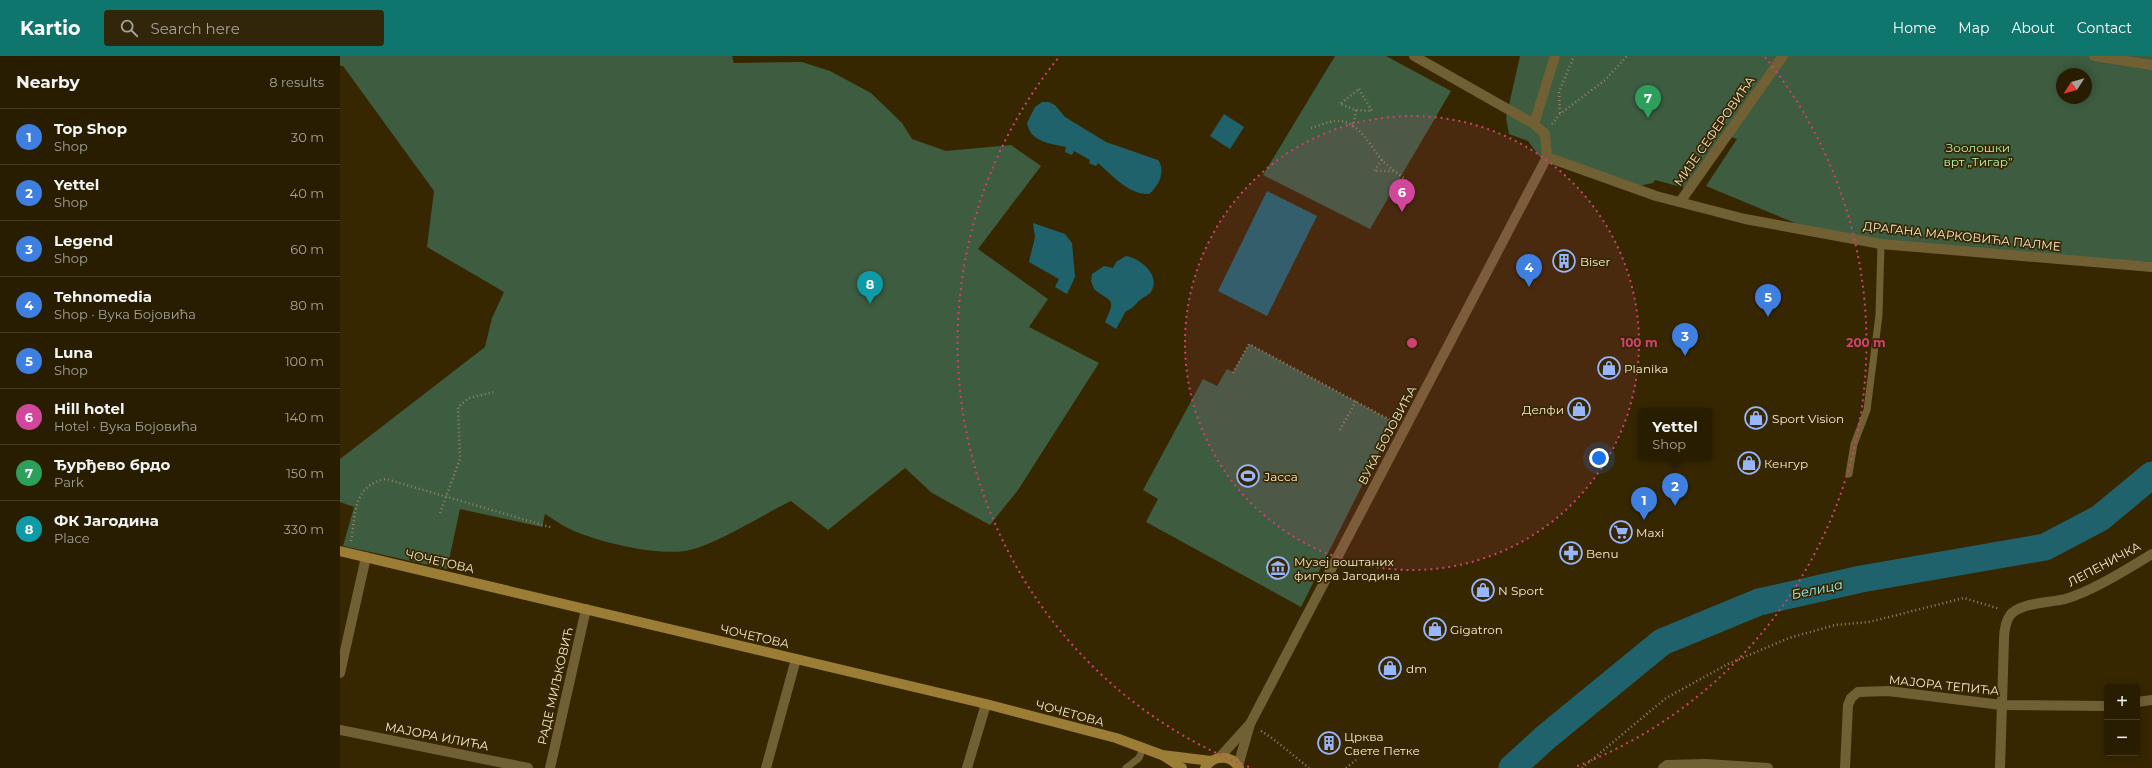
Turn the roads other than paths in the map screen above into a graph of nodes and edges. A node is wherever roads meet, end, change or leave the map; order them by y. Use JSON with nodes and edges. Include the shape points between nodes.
{"nodes":[{"id":1,"x":1414,"y":56,"type":"edge"},
{"id":2,"x":1555,"y":56,"type":"edge"},
{"id":3,"x":1783,"y":56,"type":"edge"},
{"id":4,"x":2094,"y":56,"type":"edge"},
{"id":5,"x":2152,"y":65,"type":"edge"},
{"id":6,"x":1534,"y":124,"type":"junction"},
{"id":7,"x":1547,"y":157,"type":"junction"},
{"id":8,"x":1680,"y":202,"type":"junction"},
{"id":9,"x":1881,"y":244,"type":"junction"},
{"id":10,"x":2152,"y":267,"type":"edge"},
{"id":11,"x":1849,"y":474,"type":"dead end"},
{"id":12,"x":344,"y":552,"type":"edge"},
{"id":13,"x":2152,"y":554,"type":"edge"},
{"id":14,"x":366,"y":557,"type":"junction"},
{"id":15,"x":586,"y":609,"type":"junction"},
{"id":16,"x":796,"y":659,"type":"junction"},
{"id":17,"x":340,"y":673,"type":"edge"},
{"id":18,"x":2152,"y":700,"type":"edge"},
{"id":19,"x":2140,"y":702,"type":"edge"},
{"id":20,"x":986,"y":704,"type":"junction"},
{"id":21,"x":2002,"y":705,"type":"junction"},
{"id":22,"x":2104,"y":706,"type":"edge"},
{"id":23,"x":1250,"y":724,"type":"junction"},
{"id":24,"x":340,"y":730,"type":"edge"},
{"id":25,"x":1143,"y":748,"type":"junction"},
{"id":26,"x":1162,"y":755,"type":"junction"},
{"id":27,"x":1212,"y":762,"type":"edge"},
{"id":28,"x":1238,"y":767,"type":"edge"},
{"id":29,"x":528,"y":768,"type":"edge"},
{"id":30,"x":550,"y":768,"type":"edge"},
{"id":31,"x":766,"y":768,"type":"edge"},
{"id":32,"x":967,"y":768,"type":"edge"},
{"id":33,"x":1126,"y":768,"type":"edge"},
{"id":34,"x":1182,"y":768,"type":"edge"},
{"id":35,"x":1663,"y":768,"type":"edge"},
{"id":36,"x":1768,"y":768,"type":"edge"},
{"id":37,"x":1845,"y":768,"type":"edge"},
{"id":38,"x":2000,"y":768,"type":"edge"}],
"edges":[{"from":1,"to":6,"type":"street"},
{"from":2,"to":6,"type":"street"},
{"from":3,"to":8,"type":"street","name":"МИЈЕ СЕФЕРОВИЋА"},
{"from":4,"to":5,"type":"street"},
{"from":6,"to":7,"type":"street","via":[[1545,134]]},
{"from":7,"to":8,"type":"street","name":"ДРАГАНА МАРКОВИЋА ПАЛМЕ","via":[[1656,196]]},
{"from":7,"to":23,"type":"street","name":"ВУКА БОЈОВИЋА"},
{"from":8,"to":9,"type":"street","name":"ДРАГАНА МАРКОВИЋА ПАЛМЕ","via":[[1745,219]]},
{"from":9,"to":10,"type":"street","name":"ДРАГАНА МАРКОВИЋА ПАЛМЕ"},
{"from":9,"to":11,"type":"lane","via":[[1879,315],[1867,410],[1854,444]]},
{"from":12,"to":14,"type":"street","name":"ЧОЧЕТОВА"},
{"from":13,"to":21,"type":"street","name":"ЛЕПЕНИЧКА","via":[[2130,568],[2066,599],[2043,602],[2012,614],[2004,631]]},
{"from":14,"to":15,"type":"street","name":"ЧОЧЕТОВА"},
{"from":14,"to":17,"type":"street"},
{"from":15,"to":16,"type":"street","name":"ЧОЧЕТОВА"},
{"from":15,"to":30,"type":"street","name":"РАДЕ МИЉКОВИЋ"},
{"from":16,"to":20,"type":"street","name":"ЧОЧЕТОВА"},
{"from":16,"to":31,"type":"street"},
{"from":18,"to":19,"type":"street"},
{"from":20,"to":25,"type":"street","name":"ЧОЧЕТОВА","via":[[1116,738]]},
{"from":20,"to":32,"type":"street"},
{"from":21,"to":22,"type":"street","name":"МАЈОРА ТЕПИЋА"},
{"from":21,"to":37,"type":"street","name":"МАЈОРА ТЕПИЋА","via":[[1888,692],[1858,692],[1848,705]]},
{"from":21,"to":38,"type":"street"},
{"from":23,"to":27,"type":"street","name":"ВУКА БОЈОВИЋА"},
{"from":23,"to":28,"type":"street","name":"ВУКА БОЈОВИЋА"},
{"from":24,"to":29,"type":"street","name":"МАЈОРА ИЛИЋА"},
{"from":25,"to":26,"type":"street","name":"ЧОЧЕТОВА"},
{"from":25,"to":33,"type":"lane","via":[[1139,758]]},
{"from":26,"to":27,"type":"street","name":"ЧОЧЕТОВА"},
{"from":26,"to":34,"type":"street","name":"ЧОЧЕТОВА"},
{"from":27,"to":28,"type":"street","name":"ЧОЧЕТОВА","via":[[1228,758]]},
{"from":35,"to":36,"type":"street","via":[[1667,765],[1706,764]]}]}
